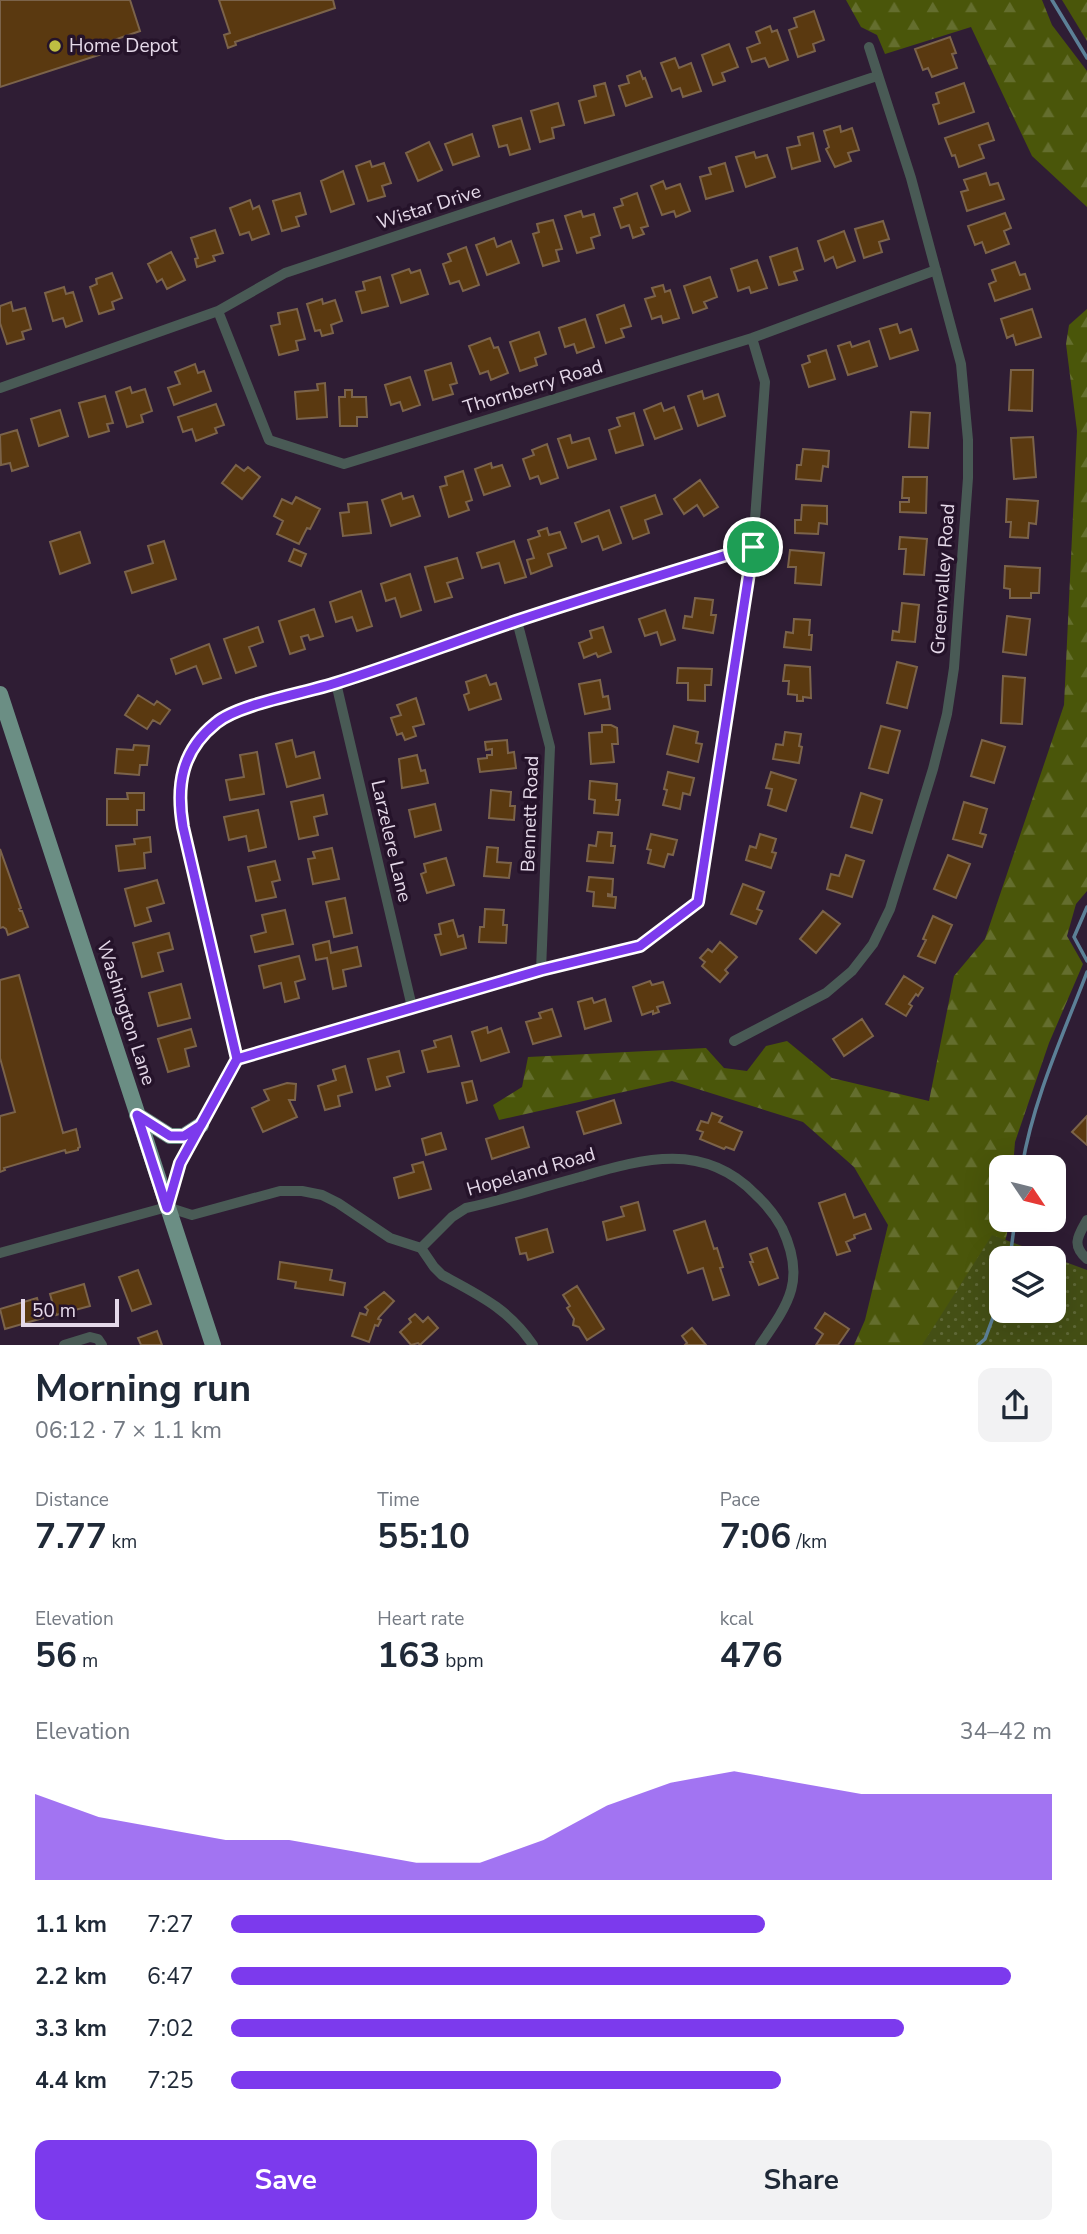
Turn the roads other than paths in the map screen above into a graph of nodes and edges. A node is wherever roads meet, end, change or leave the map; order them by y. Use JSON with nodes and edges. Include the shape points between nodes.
{"nodes":[{"id":1,"x":869,"y":47,"type":"dead end"},
{"id":2,"x":877,"y":76,"type":"junction"},
{"id":3,"x":936,"y":270,"type":"junction"},
{"id":4,"x":219,"y":312,"type":"junction"},
{"id":5,"x":752,"y":338,"type":"junction"},
{"id":6,"x":0,"y":388,"type":"edge"},
{"id":7,"x":753,"y":547,"type":"junction"},
{"id":8,"x":517,"y":621,"type":"junction"},
{"id":9,"x":336,"y":683,"type":"junction"},
{"id":10,"x":0,"y":694,"type":"edge"},
{"id":11,"x":541,"y":970,"type":"junction"},
{"id":12,"x":412,"y":1007,"type":"junction"},
{"id":13,"x":734,"y":1041,"type":"dead end"},
{"id":14,"x":237,"y":1059,"type":"junction"},
{"id":15,"x":137,"y":1115,"type":"junction"},
{"id":16,"x":201,"y":1125,"type":"junction"},
{"id":17,"x":167,"y":1208,"type":"junction"},
{"id":18,"x":1087,"y":1220,"type":"edge"},
{"id":19,"x":421,"y":1248,"type":"junction"},
{"id":20,"x":0,"y":1253,"type":"edge"},
{"id":21,"x":1087,"y":1259,"type":"edge"},
{"id":22,"x":64,"y":1345,"type":"edge"},
{"id":23,"x":102,"y":1345,"type":"edge"},
{"id":24,"x":213,"y":1345,"type":"edge"},
{"id":25,"x":533,"y":1345,"type":"edge"},
{"id":26,"x":760,"y":1345,"type":"edge"}],
"edges":[{"from":1,"to":2,"type":"street","name":"Greenvalley Road"},
{"from":2,"to":3,"type":"street","name":"Greenvalley Road"},
{"from":2,"to":4,"type":"street","name":"Wistar Drive","via":[[285,273]]},
{"from":3,"to":5,"type":"street","name":"Thornberry Road"},
{"from":3,"to":13,"type":"street","name":"Greenvalley Road","via":[[961,363],[968,450],[954,668],[933,769],[891,909],[862,960],[826,993]]},
{"from":4,"to":5,"type":"street","name":"Thornberry Road","via":[[269,440],[344,464]]},
{"from":4,"to":6,"type":"street","name":"Wistar Drive"},
{"from":5,"to":7,"type":"street","via":[[765,382]]},
{"from":7,"to":8,"type":"street"},
{"from":7,"to":11,"type":"street","via":[[698,902],[640,946]]},
{"from":8,"to":9,"type":"street"},
{"from":8,"to":11,"type":"street","name":"Bennett Road","via":[[550,747]]},
{"from":9,"to":12,"type":"street","name":"Larzelere Lane"},
{"from":9,"to":14,"type":"street","via":[[237,711],[218,721],[200,739],[183,771],[178,799],[183,827]]},
{"from":10,"to":15,"type":"main road","name":"Washington Lane"},
{"from":11,"to":12,"type":"street"},
{"from":12,"to":14,"type":"street"},
{"from":14,"to":16,"type":"street"},
{"from":15,"to":16,"type":"main road","via":[[170,1136],[184,1136]]},
{"from":15,"to":17,"type":"main road","name":"Washington Lane"},
{"from":16,"to":17,"type":"street","via":[[180,1163]]},
{"from":17,"to":19,"type":"street","via":[[192,1215],[280,1191],[302,1191],[322,1195],[378,1231]]},
{"from":17,"to":20,"type":"street"},
{"from":17,"to":24,"type":"main road","name":"Washington Lane"},
{"from":18,"to":21,"type":"street","via":[[1077,1247]]},
{"from":19,"to":25,"type":"street","via":[[442,1275],[503,1310]]},
{"from":19,"to":26,"type":"street","name":"Hopeland Road","via":[[466,1208],[637,1161],[700,1161],[729,1173],[750,1189],[773,1214],[789,1244],[792,1286],[780,1316]]},
{"from":22,"to":23,"type":"street","via":[[90,1337]]}]}
